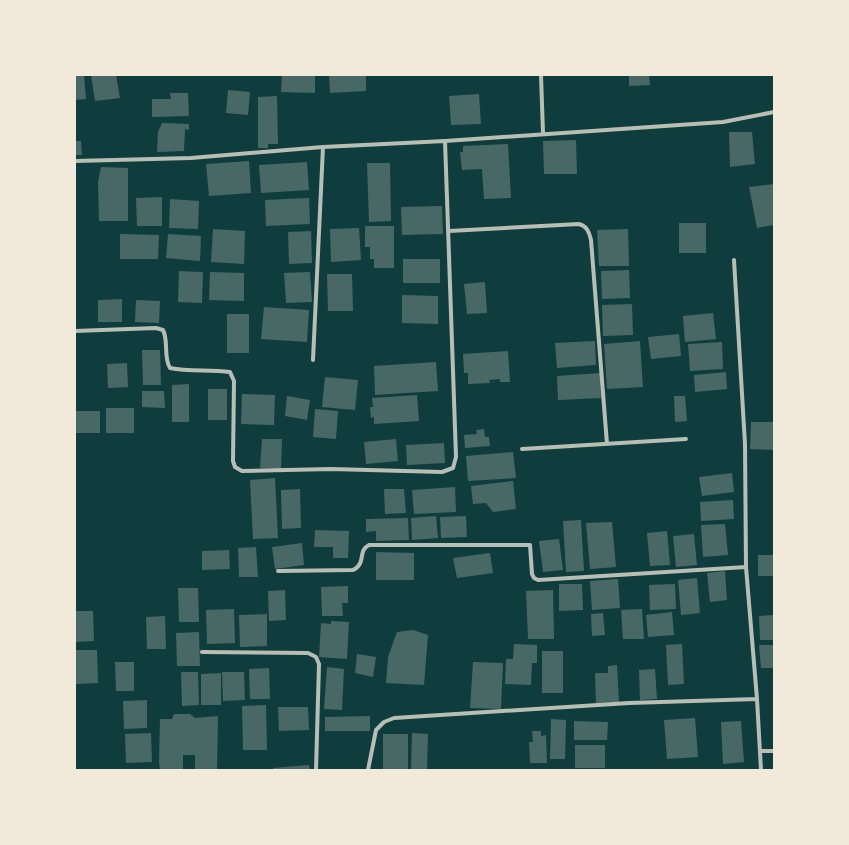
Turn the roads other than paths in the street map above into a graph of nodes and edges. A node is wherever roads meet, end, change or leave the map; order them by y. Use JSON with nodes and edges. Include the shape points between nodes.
{"nodes":[{"id":1,"x":541,"y":75,"type":"edge"},
{"id":2,"x":774,"y":112,"type":"edge"},
{"id":3,"x":542,"y":133,"type":"junction"},
{"id":4,"x":445,"y":140,"type":"junction"},
{"id":5,"x":323,"y":147,"type":"junction"},
{"id":6,"x":75,"y":161,"type":"edge"},
{"id":7,"x":449,"y":231,"type":"junction"},
{"id":8,"x":734,"y":260,"type":"dead end"},
{"id":9,"x":75,"y":332,"type":"edge"},
{"id":10,"x":313,"y":360,"type":"dead end"},
{"id":11,"x":686,"y":439,"type":"dead end"},
{"id":12,"x":607,"y":444,"type":"junction"},
{"id":13,"x":522,"y":449,"type":"dead end"},
{"id":14,"x":746,"y":567,"type":"junction"},
{"id":15,"x":278,"y":571,"type":"dead end"},
{"id":16,"x":202,"y":652,"type":"dead end"},
{"id":17,"x":757,"y":699,"type":"junction"},
{"id":18,"x":760,"y":751,"type":"junction"},
{"id":19,"x":774,"y":751,"type":"edge"},
{"id":20,"x":316,"y":770,"type":"edge"},
{"id":21,"x":368,"y":770,"type":"edge"},
{"id":22,"x":761,"y":770,"type":"edge"}],
"edges":[{"from":1,"to":3,"type":"street"},
{"from":2,"to":3,"type":"street","via":[[723,122]]},
{"from":3,"to":4,"type":"street"},
{"from":4,"to":5,"type":"street"},
{"from":4,"to":7,"type":"street"},
{"from":5,"to":6,"type":"street","via":[[191,158]]},
{"from":5,"to":10,"type":"street"},
{"from":7,"to":9,"type":"street","via":[[456,457],[453,468],[442,472],[235,468],[232,461],[234,381],[230,372],[170,368],[167,363],[166,335],[163,330],[156,328]]},
{"from":7,"to":12,"type":"street","via":[[579,224],[588,229],[591,240]]},
{"from":8,"to":14,"type":"street","via":[[745,444]]},
{"from":11,"to":12,"type":"street"},
{"from":12,"to":13,"type":"street"},
{"from":14,"to":15,"type":"street","via":[[538,580],[532,574],[530,544],[368,544],[362,552],[361,564],[353,570]]},
{"from":14,"to":17,"type":"street"},
{"from":16,"to":20,"type":"street","via":[[308,653],[316,657],[319,664]]},
{"from":17,"to":18,"type":"street"},
{"from":17,"to":21,"type":"street","via":[[629,703],[394,718],[384,722],[376,730]]},
{"from":18,"to":19,"type":"street"},
{"from":18,"to":22,"type":"street"}]}
